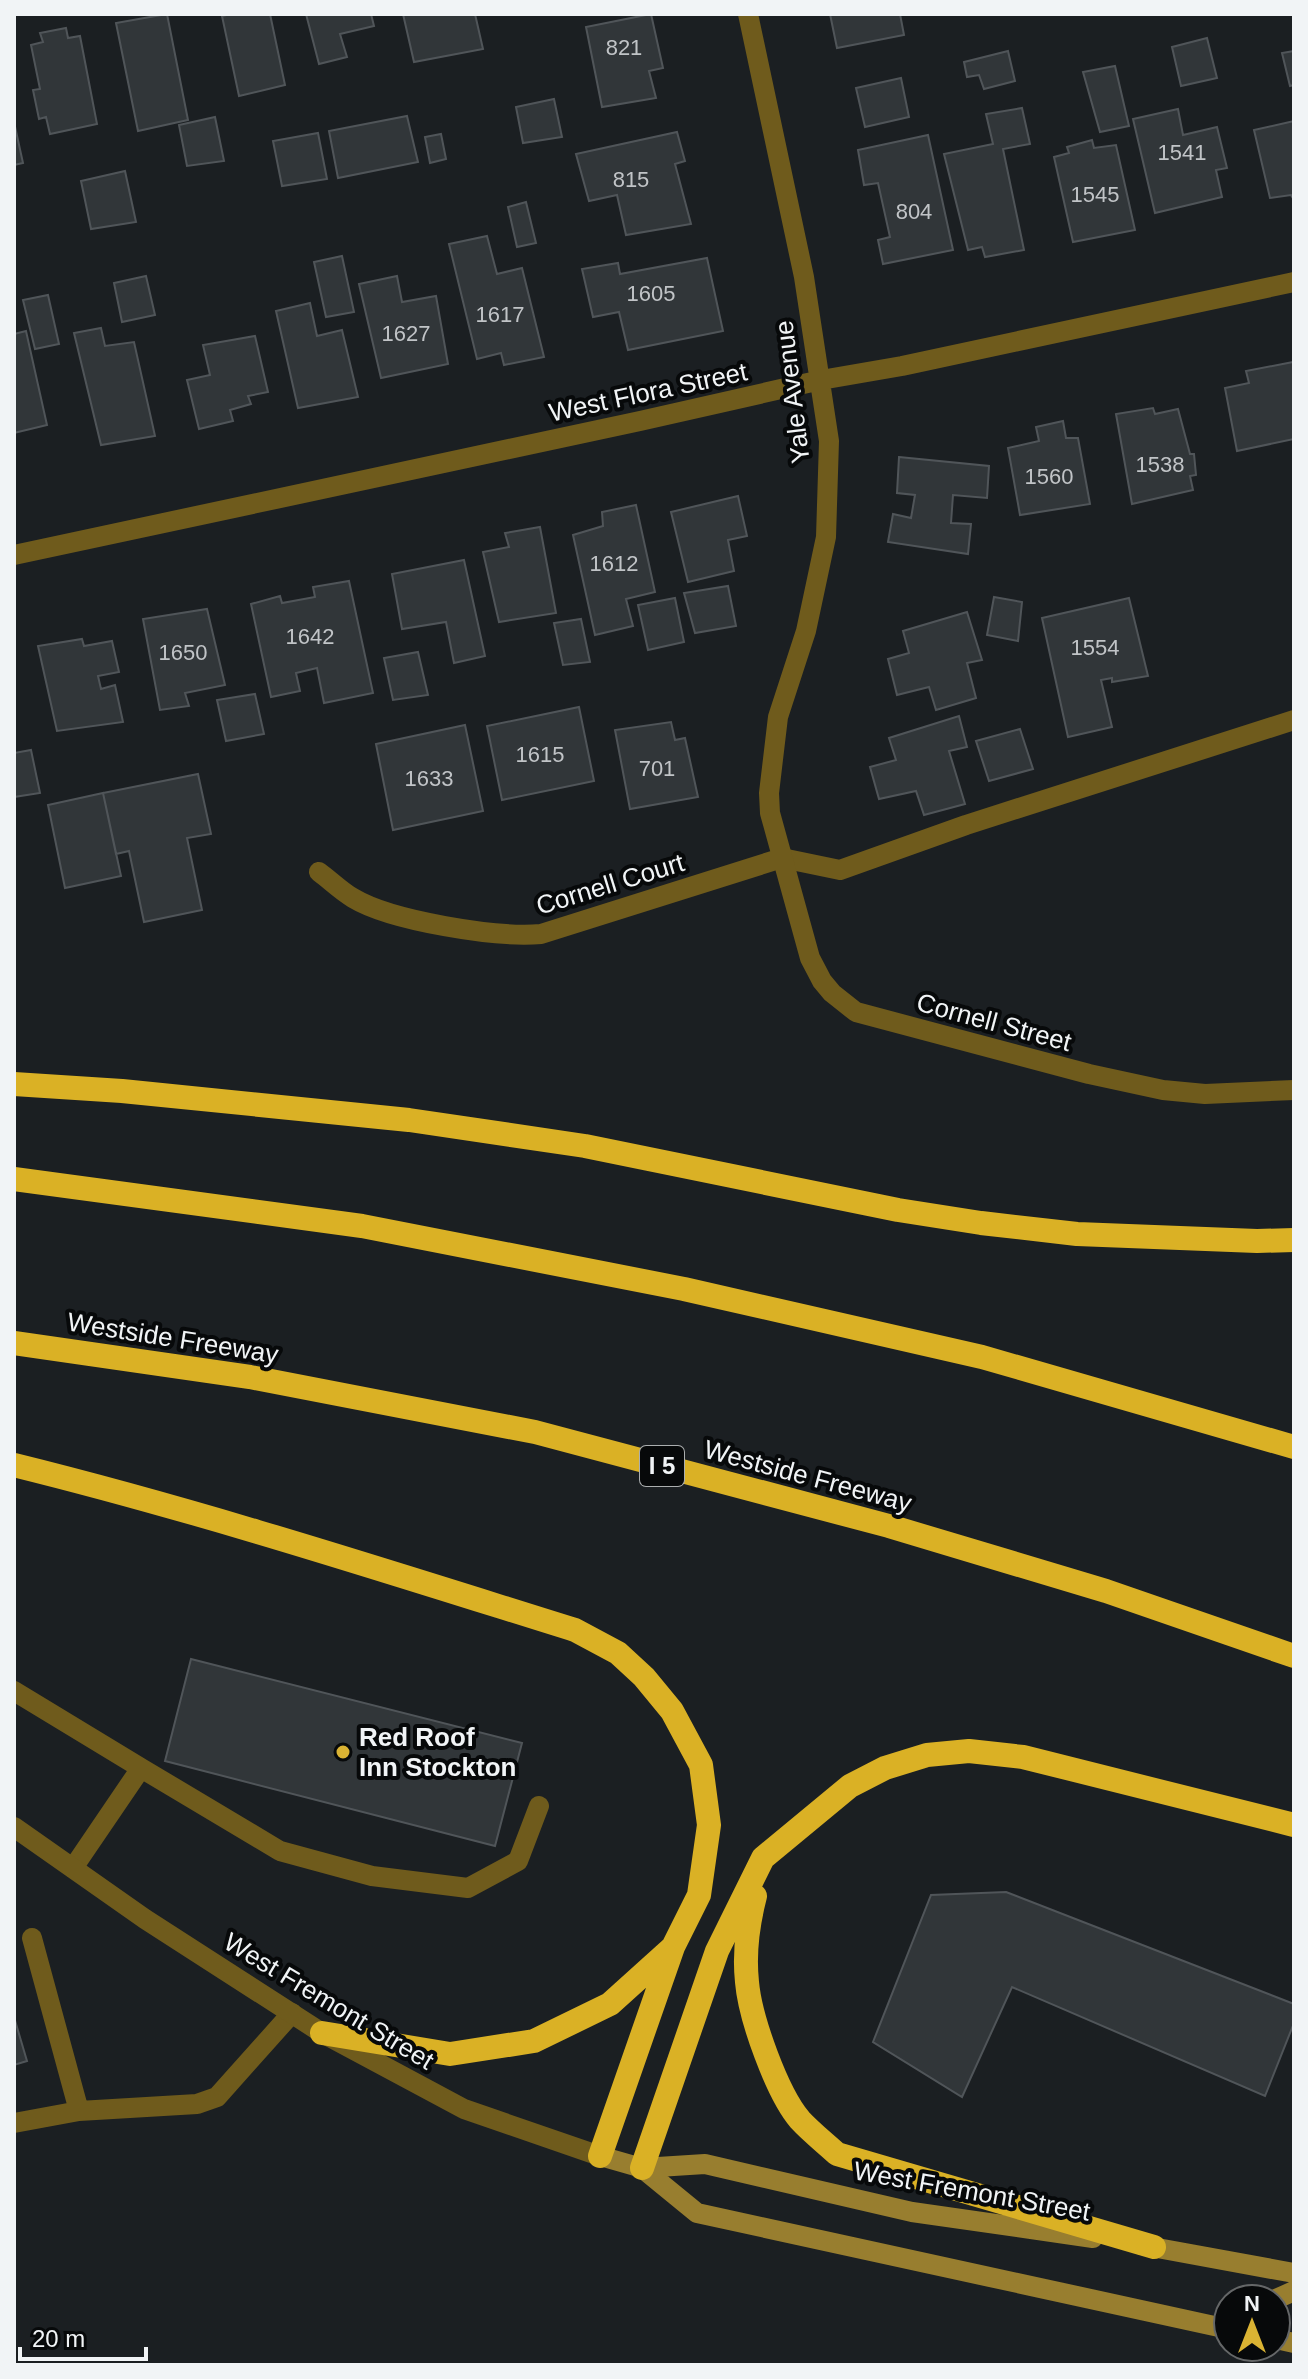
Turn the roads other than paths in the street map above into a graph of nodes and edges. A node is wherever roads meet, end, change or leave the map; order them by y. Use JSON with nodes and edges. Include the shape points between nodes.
{"nodes":[{"id":1,"x":748,"y":14,"type":"edge"},
{"id":2,"x":1294,"y":282,"type":"edge"},
{"id":3,"x":821,"y":380,"type":"junction"},
{"id":4,"x":14,"y":555,"type":"edge"},
{"id":5,"x":1294,"y":720,"type":"edge"},
{"id":6,"x":782,"y":858,"type":"junction"},
{"id":7,"x":319,"y":872,"type":"dead end"},
{"id":8,"x":14,"y":1084,"type":"edge"},
{"id":9,"x":1294,"y":1090,"type":"edge"},
{"id":10,"x":14,"y":1179,"type":"edge"},
{"id":11,"x":1294,"y":1240,"type":"edge"},
{"id":12,"x":14,"y":1343,"type":"edge"},
{"id":13,"x":1294,"y":1447,"type":"edge"},
{"id":14,"x":14,"y":1465,"type":"edge"},
{"id":15,"x":1294,"y":1656,"type":"edge"},
{"id":16,"x":14,"y":1691,"type":"edge"},
{"id":17,"x":141,"y":1768,"type":"junction"},
{"id":18,"x":539,"y":1806,"type":"dead end"},
{"id":19,"x":1294,"y":1825,"type":"edge"},
{"id":20,"x":14,"y":1827,"type":"edge"},
{"id":21,"x":763,"y":1858,"type":"junction"},
{"id":22,"x":73,"y":1868,"type":"junction"},
{"id":23,"x":32,"y":1938,"type":"dead end"},
{"id":24,"x":673,"y":1947,"type":"junction"},
{"id":25,"x":292,"y":2013,"type":"junction"},
{"id":26,"x":322,"y":2033,"type":"junction"},
{"id":27,"x":79,"y":2111,"type":"junction"},
{"id":28,"x":14,"y":2123,"type":"edge"},
{"id":29,"x":600,"y":2156,"type":"junction"},
{"id":30,"x":642,"y":2168,"type":"junction"},
{"id":31,"x":1154,"y":2247,"type":"junction"},
{"id":32,"x":1294,"y":2273,"type":"edge"},
{"id":33,"x":1212,"y":2325,"type":"edge"}],
"edges":[{"from":1,"to":3,"type":"street","name":"Yale Avenue"},
{"from":2,"to":3,"type":"street","name":"West Flora Street"},
{"from":3,"to":4,"type":"street","name":"West Flora Street"},
{"from":3,"to":6,"type":"street","name":"Yale Avenue","via":[[829,441],[826,537],[806,631],[778,717],[769,793]]},
{"from":5,"to":6,"type":"street","via":[[840,870]]},
{"from":6,"to":7,"type":"street","name":"Cornell Court","via":[[541,934],[519,936],[396,915],[354,899]]},
{"from":6,"to":9,"type":"street","name":"Cornell Street","via":[[810,958],[832,993],[856,1012],[1163,1090]]},
{"from":8,"to":11,"type":"highway","via":[[424,1122],[585,1146],[981,1223],[1077,1234]]},
{"from":10,"to":13,"type":"highway","via":[[362,1226],[684,1289],[982,1357]]},
{"from":12,"to":15,"type":"highway","name":"Westside Freeway","number":"I 5","via":[[250,1377],[535,1432],[889,1526],[1106,1591]]},
{"from":14,"to":24,"type":"highway","via":[[260,1531],[575,1630],[618,1653],[672,1711],[701,1765],[709,1825],[699,1895]]},
{"from":16,"to":17,"type":"street"},
{"from":17,"to":18,"type":"street","via":[[280,1851],[372,1876],[468,1888],[518,1861]]},
{"from":17,"to":22,"type":"street"},
{"from":19,"to":21,"type":"highway","via":[[1023,1757],[969,1751],[927,1755],[850,1786]]},
{"from":20,"to":22,"type":"street","name":"West Fremont Street"},
{"from":21,"to":30,"type":"highway","via":[[717,1951]]},
{"from":21,"to":31,"type":"highway","via":[[748,1924],[747,1982],[759,2037],[799,2118],[837,2154]]},
{"from":22,"to":25,"type":"street","name":"West Fremont Street"},
{"from":23,"to":27,"type":"street"},
{"from":24,"to":26,"type":"highway","via":[[610,2004],[534,2041],[450,2054]]},
{"from":24,"to":29,"type":"highway"},
{"from":25,"to":26,"type":"street","name":"West Fremont Street"},
{"from":25,"to":27,"type":"street","via":[[217,2097],[197,2104]]},
{"from":26,"to":29,"type":"street","name":"West Fremont Street","via":[[464,2109]]},
{"from":27,"to":28,"type":"street"},
{"from":29,"to":30,"type":"main road","name":"West Fremont Street"},
{"from":30,"to":31,"type":"main road","name":"West Fremont Street","via":[[705,2164],[912,2212]]},
{"from":30,"to":33,"type":"main road","name":"West Fremont Street","via":[[697,2213]]},
{"from":31,"to":32,"type":"main road","name":"West Fremont Street"}]}
